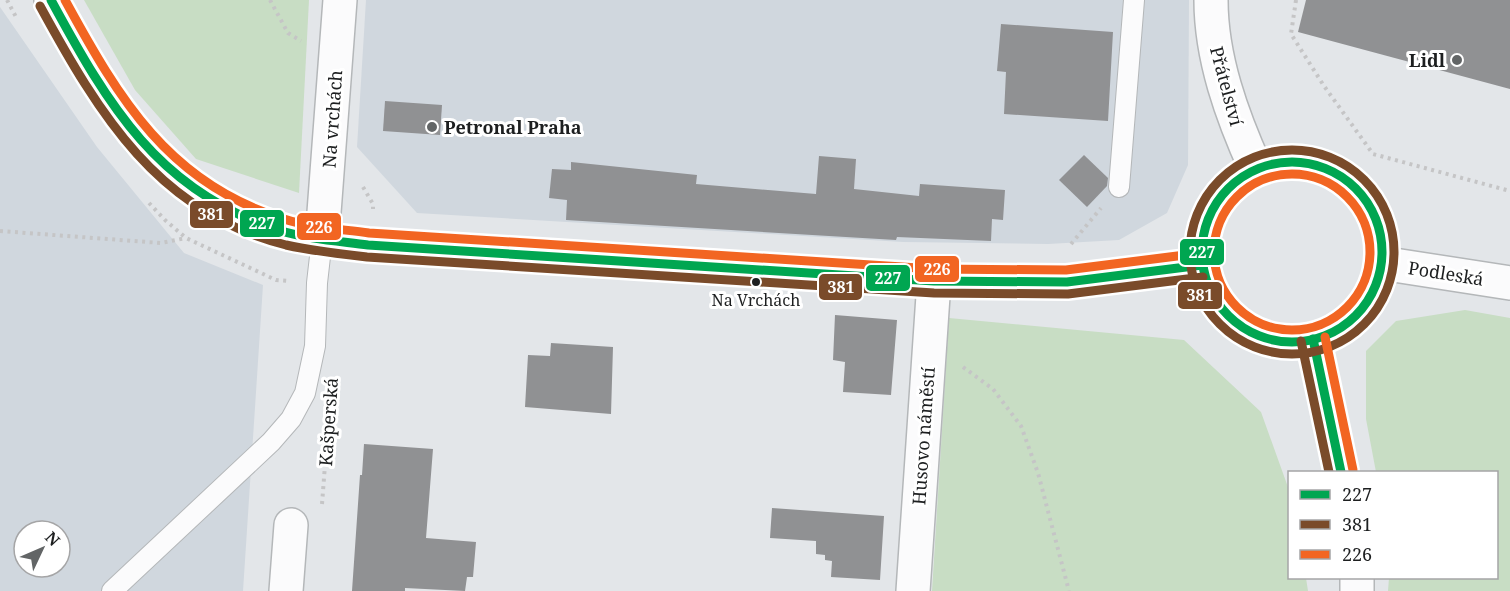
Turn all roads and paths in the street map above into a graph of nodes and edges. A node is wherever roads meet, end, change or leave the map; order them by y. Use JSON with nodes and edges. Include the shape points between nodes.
{"nodes":[{"id":1,"x":51,"y":0,"type":"edge"},
{"id":2,"x":340,"y":0,"type":"edge"},
{"id":3,"x":1134,"y":0,"type":"edge"},
{"id":4,"x":1211,"y":0,"type":"edge"},
{"id":5,"x":1296,"y":0,"type":"edge"},
{"id":6,"x":1256,"y":169,"type":"junction"},
{"id":7,"x":1119,"y":187,"type":"dead end"},
{"id":8,"x":1510,"y":191,"type":"edge"},
{"id":9,"x":0,"y":231,"type":"edge"},
{"id":10,"x":186,"y":238,"type":"dead end"},
{"id":11,"x":322,"y":238,"type":"junction"},
{"id":12,"x":1382,"y":263,"type":"junction"},
{"id":13,"x":1202,"y":265,"type":"junction"},
{"id":14,"x":934,"y":281,"type":"junction"},
{"id":15,"x":1510,"y":283,"type":"edge"},
{"id":16,"x":1313,"y":339,"type":"junction"},
{"id":17,"x":929,"y":341,"type":"junction"},
{"id":18,"x":330,"y":403,"type":"dead end"},
{"id":19,"x":1341,"y":471,"type":"edge"},
{"id":20,"x":291,"y":525,"type":"joint"},
{"id":21,"x":112,"y":591,"type":"edge"},
{"id":22,"x":286,"y":591,"type":"edge"},
{"id":23,"x":913,"y":591,"type":"edge"},
{"id":24,"x":1069,"y":591,"type":"edge"}],
"edges":[{"from":1,"to":11,"type":"main road","via":[[114,108],[141,143],[170,171],[241,217],[279,231]]},
{"from":2,"to":11,"type":"main road","name":"Na vrchách"},
{"from":3,"to":7,"type":"lane"},
{"from":4,"to":6,"type":"main road","name":"Přátelství","via":[[1222,76]]},
{"from":5,"to":8,"type":"path","via":[[1291,34],[1373,154]]},
{"from":6,"to":12,"type":"main road","via":[[1278,162],[1301,162],[1324,167],[1345,178],[1362,194],[1374,214],[1381,236]]},
{"from":6,"to":13,"type":"main road","via":[[1219,198],[1202,241]]},
{"from":9,"to":10,"type":"path","via":[[161,243]]},
{"from":11,"to":14,"type":"main road","via":[[368,245]]},
{"from":11,"to":21,"type":"lane","via":[[315,346],[305,393],[291,419]]},
{"from":12,"to":15,"type":"main road","name":"Podleská"},
{"from":12,"to":16,"type":"main road","via":[[1367,303],[1351,321]]},
{"from":13,"to":14,"type":"main road","via":[[1067,282]]},
{"from":13,"to":16,"type":"main road","via":[[1209,288],[1222,309],[1239,325],[1284,342]]},
{"from":14,"to":17,"type":"main road","name":"Husovo náměstí"},
{"from":16,"to":19,"type":"main road"},
{"from":17,"to":23,"type":"main road","name":"Husovo náměstí"},
{"from":17,"to":24,"type":"path","via":[[993,389],[1022,426]]},
{"from":18,"to":20,"type":"path","name":"Kašperská","via":[[320,527]]},
{"from":20,"to":22,"type":"main road"}]}
